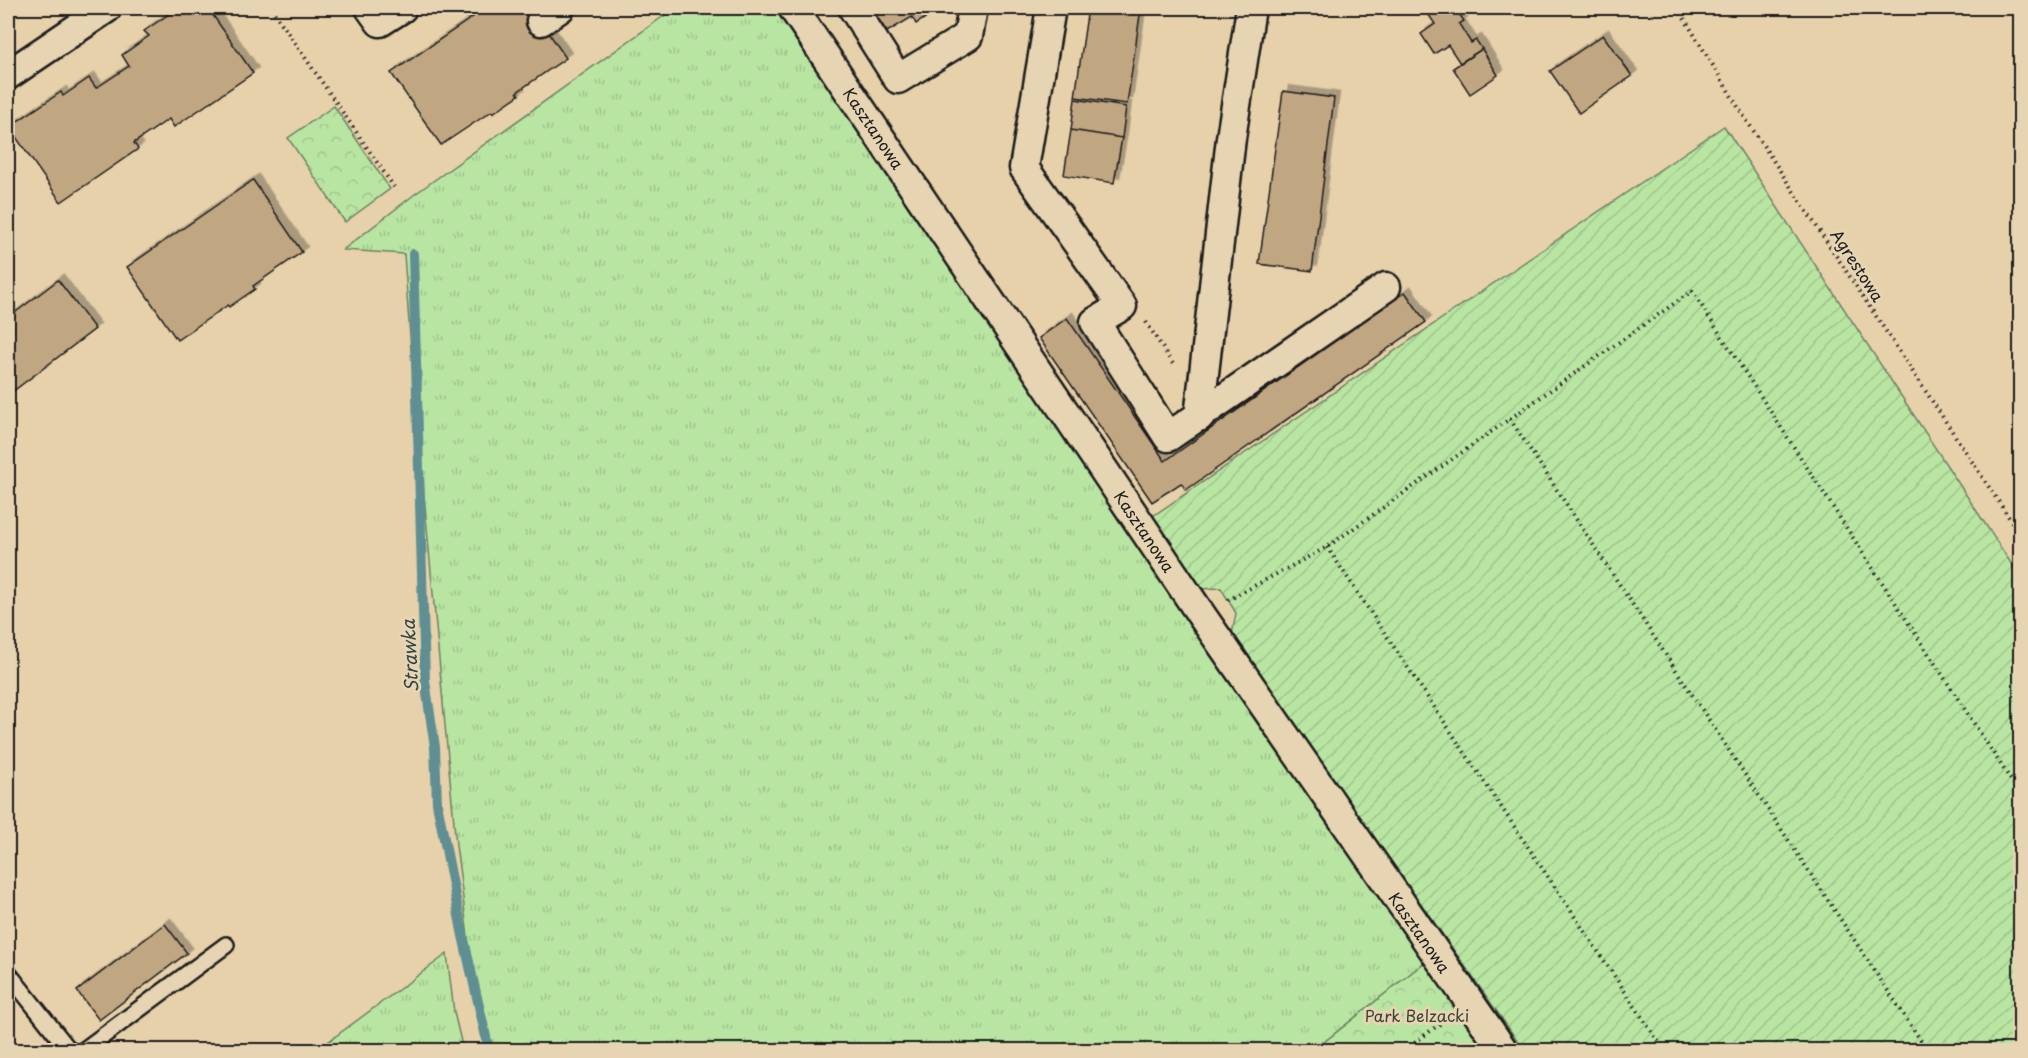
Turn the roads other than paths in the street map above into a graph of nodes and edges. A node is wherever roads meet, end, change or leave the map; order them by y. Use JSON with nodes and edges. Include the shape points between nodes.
{"nodes":[{"id":1,"x":107,"y":8,"type":"edge"},
{"id":2,"x":370,"y":8,"type":"edge"},
{"id":3,"x":402,"y":8,"type":"edge"},
{"id":4,"x":794,"y":8,"type":"edge"},
{"id":5,"x":853,"y":8,"type":"edge"},
{"id":6,"x":973,"y":8,"type":"edge"},
{"id":7,"x":1051,"y":8,"type":"edge"},
{"id":8,"x":1251,"y":8,"type":"edge"},
{"id":9,"x":8,"y":75,"type":"edge"},
{"id":10,"x":1386,"y":287,"type":"dead end"},
{"id":11,"x":1199,"y":417,"type":"junction"},
{"id":12,"x":226,"y":945,"type":"dead end"},
{"id":13,"x":8,"y":974,"type":"edge"},
{"id":14,"x":69,"y":1050,"type":"edge"},
{"id":15,"x":84,"y":1050,"type":"edge"},
{"id":16,"x":1503,"y":1050,"type":"edge"}],
"edges":[{"from":1,"to":9,"type":"street"},
{"from":2,"to":3,"type":"street","via":[[381,22]]},
{"from":4,"to":16,"type":"street","name":"Kasztanowa","via":[[1208,626]]},
{"from":5,"to":6,"type":"street","via":[[898,79],[968,36]]},
{"from":7,"to":11,"type":"street","via":[[1024,168],[1122,306],[1095,322],[1168,437]]},
{"from":8,"to":11,"type":"street","via":[[1231,138]]},
{"from":10,"to":11,"type":"street"},
{"from":12,"to":15,"type":"lane"},
{"from":13,"to":14,"type":"lane"}]}
